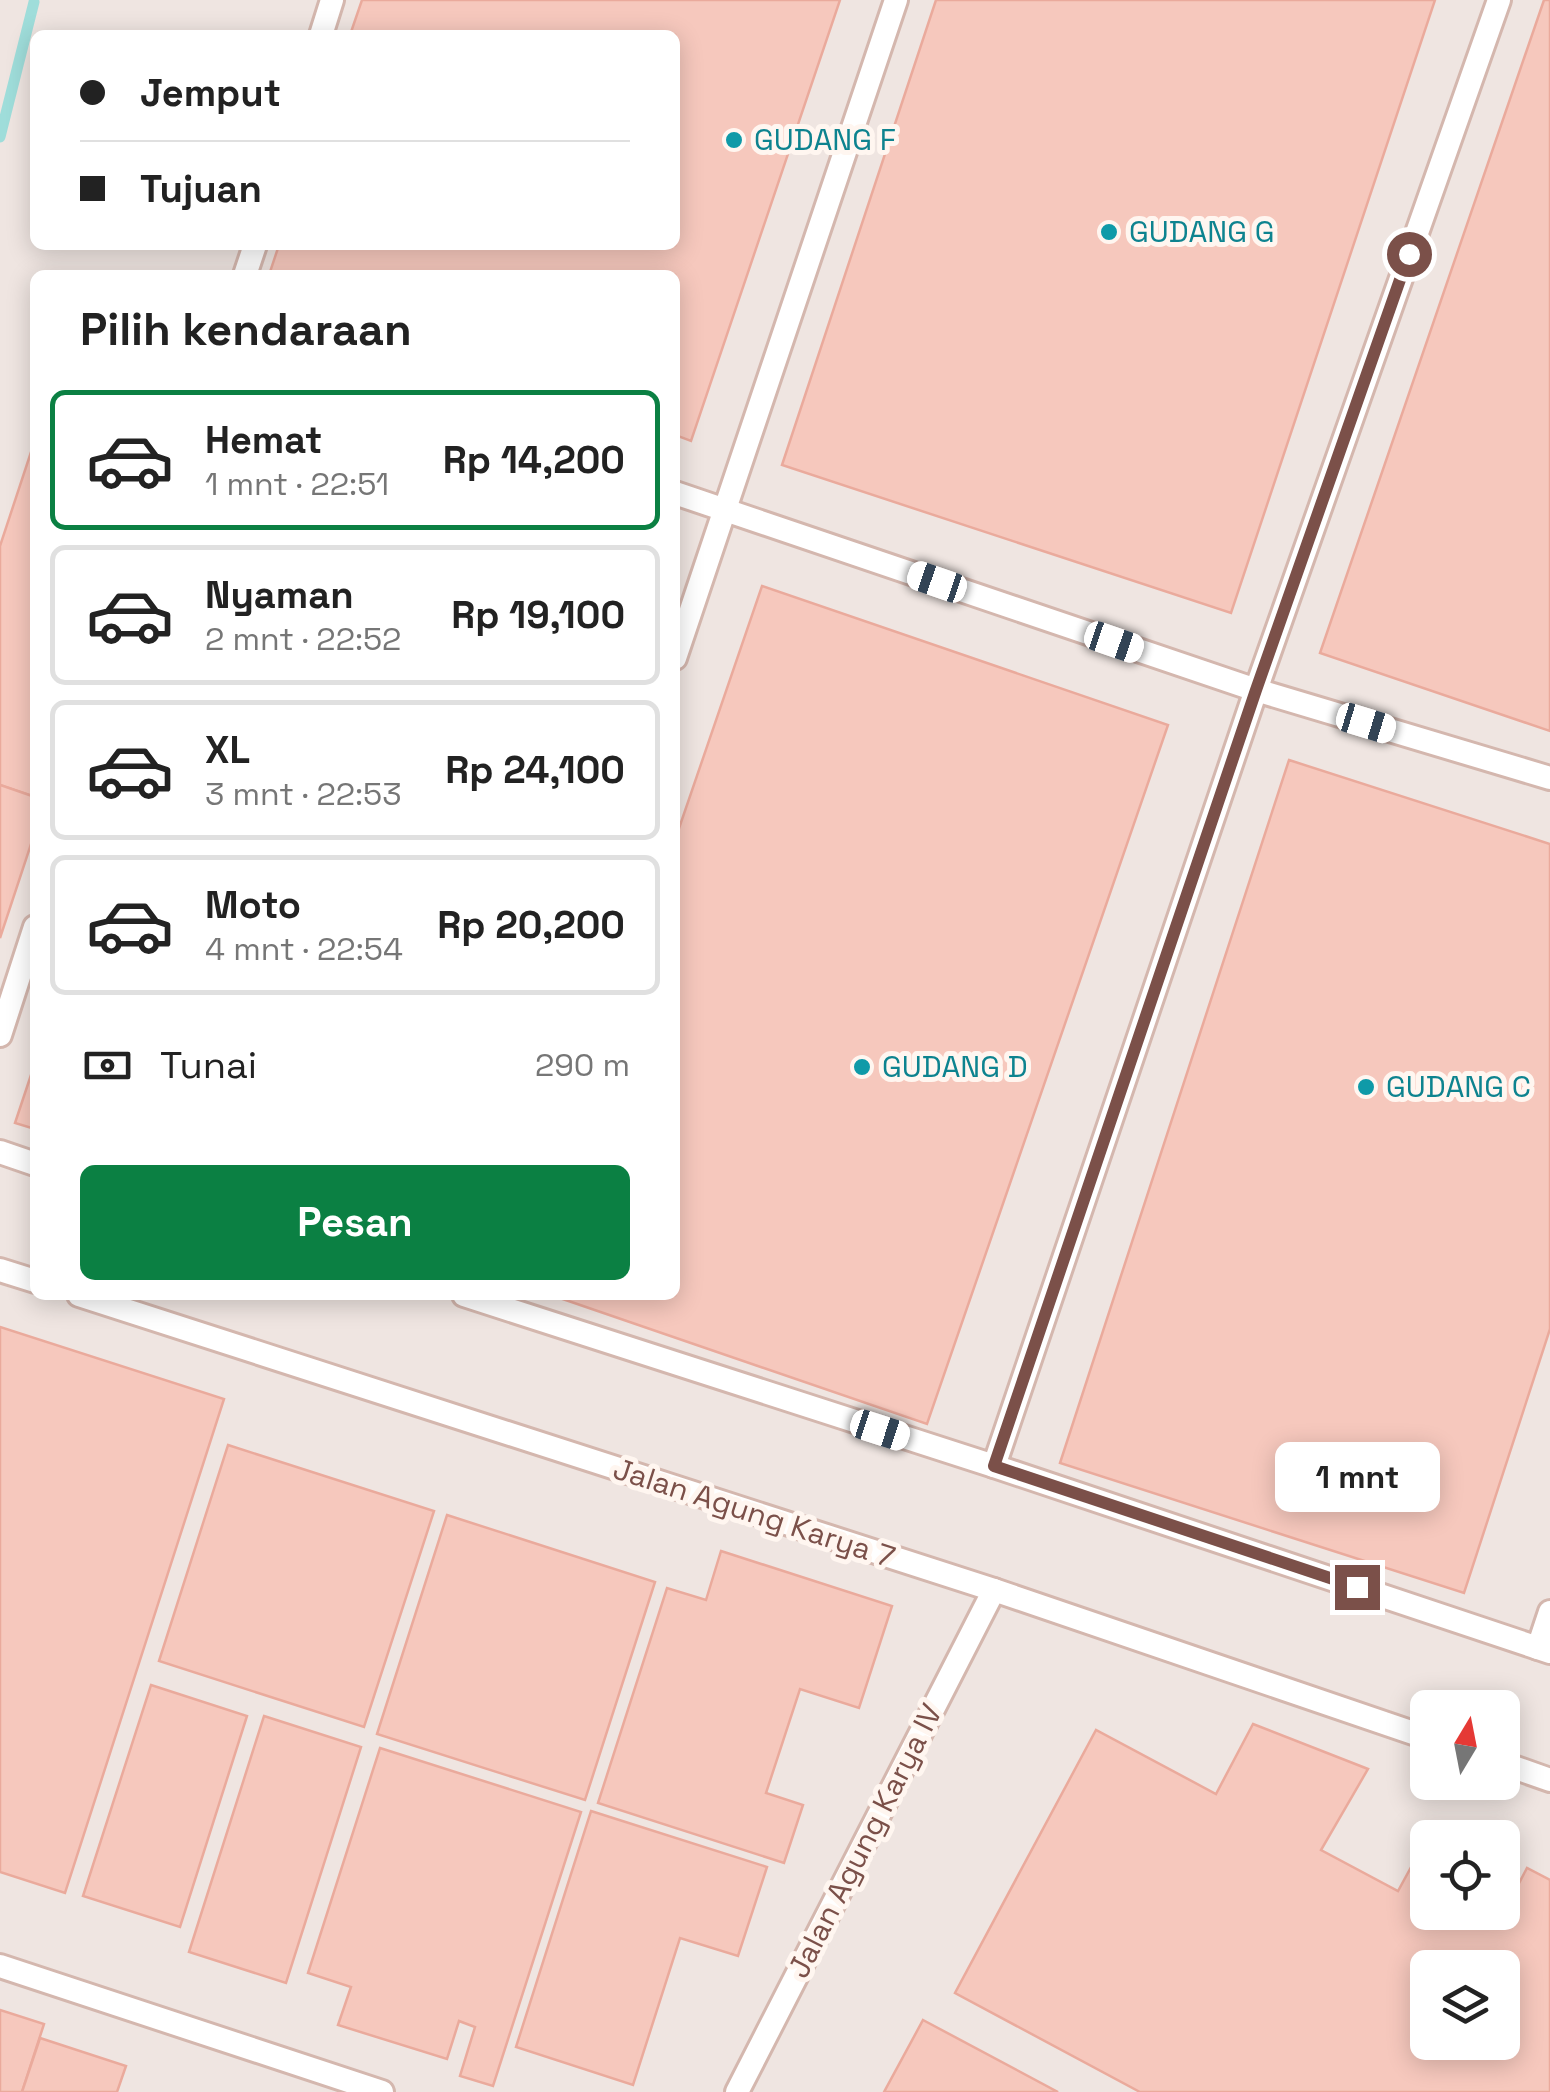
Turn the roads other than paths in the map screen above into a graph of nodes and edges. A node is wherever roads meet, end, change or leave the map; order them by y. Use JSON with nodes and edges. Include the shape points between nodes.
{"nodes":[{"id":1,"x":332,"y":0,"type":"edge"},
{"id":2,"x":896,"y":0,"type":"edge"},
{"id":3,"x":1499,"y":0,"type":"edge"},
{"id":4,"x":323,"y":30,"type":"edge"},
{"id":5,"x":680,"y":494,"type":"edge"},
{"id":6,"x":724,"y":509,"type":"junction"},
{"id":7,"x":680,"y":643,"type":"edge"},
{"id":8,"x":1256,"y":690,"type":"junction"},
{"id":9,"x":1550,"y":778,"type":"edge"},
{"id":10,"x":30,"y":942,"type":"edge"},
{"id":11,"x":0,"y":1035,"type":"edge"},
{"id":12,"x":0,"y":1152,"type":"edge"},
{"id":13,"x":30,"y":1162,"type":"edge"},
{"id":14,"x":0,"y":1270,"type":"edge"},
{"id":15,"x":30,"y":1279,"type":"edge"},
{"id":16,"x":94,"y":1300,"type":"edge"},
{"id":17,"x":479,"y":1300,"type":"edge"},
{"id":18,"x":994,"y":1466,"type":"junction"},
{"id":19,"x":994,"y":1590,"type":"junction"},
{"id":20,"x":1550,"y":1612,"type":"edge"},
{"id":21,"x":1544,"y":1650,"type":"edge"},
{"id":22,"x":1410,"y":1732,"type":"edge"},
{"id":23,"x":1520,"y":1770,"type":"edge"},
{"id":24,"x":1550,"y":1780,"type":"edge"},
{"id":25,"x":0,"y":1966,"type":"edge"},
{"id":26,"x":382,"y":2092,"type":"edge"},
{"id":27,"x":738,"y":2092,"type":"edge"}],
"edges":[{"from":1,"to":4,"type":"lane"},
{"from":2,"to":6,"type":"lane"},
{"from":3,"to":8,"type":"lane"},
{"from":5,"to":6,"type":"lane"},
{"from":6,"to":7,"type":"lane"},
{"from":6,"to":8,"type":"lane"},
{"from":8,"to":9,"type":"lane"},
{"from":8,"to":18,"type":"lane"},
{"from":10,"to":11,"type":"lane"},
{"from":12,"to":13,"type":"lane"},
{"from":14,"to":15,"type":"lane"},
{"from":16,"to":19,"type":"lane","name":"Jalan Agung Karya 7"},
{"from":17,"to":18,"type":"lane"},
{"from":18,"to":21,"type":"lane"},
{"from":19,"to":22,"type":"lane","name":"Jalan Agung Karya 7"},
{"from":19,"to":27,"type":"lane","name":"Jalan Agung Karya IV"},
{"from":20,"to":21,"type":"lane"},
{"from":23,"to":24,"type":"lane"},
{"from":25,"to":26,"type":"lane"}]}
